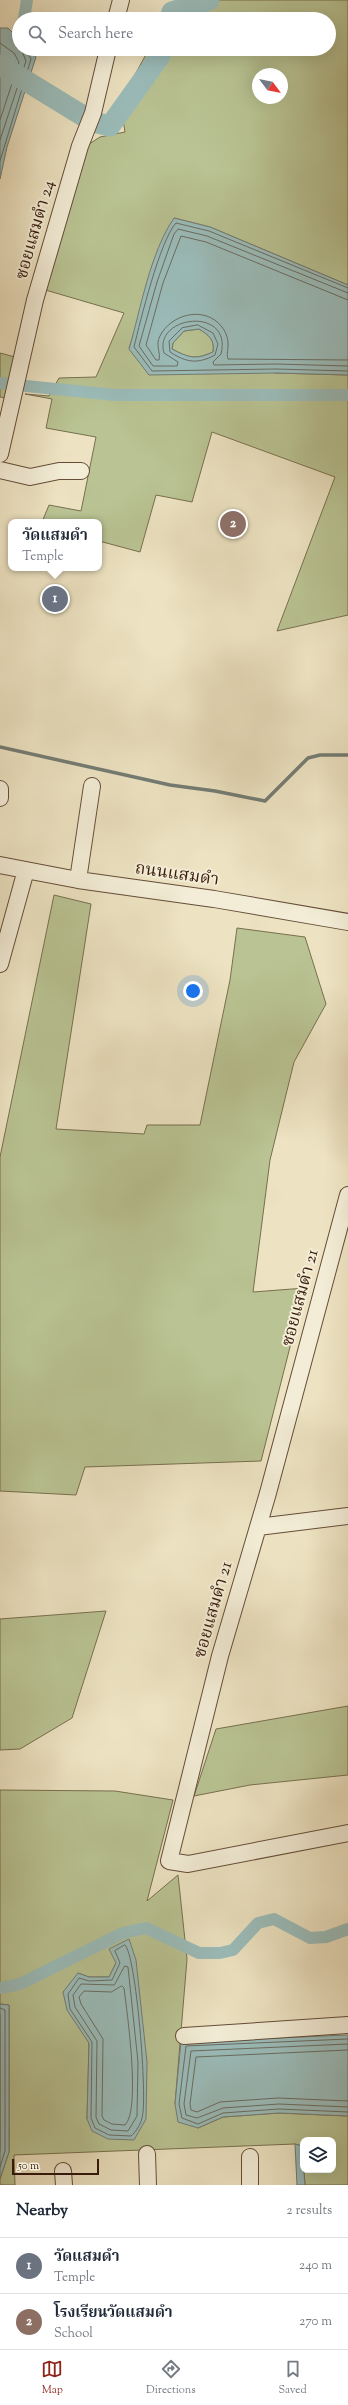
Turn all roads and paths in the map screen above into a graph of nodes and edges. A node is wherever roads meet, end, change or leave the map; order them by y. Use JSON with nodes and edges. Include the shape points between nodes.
{"nodes":[{"id":1,"x":121,"y":0,"type":"edge"},
{"id":2,"x":118,"y":12,"type":"edge"},
{"id":3,"x":106,"y":56,"type":"edge"},
{"id":4,"x":0,"y":454,"type":"edge"},
{"id":5,"x":0,"y":470,"type":"edge"},
{"id":6,"x":81,"y":471,"type":"dead end"},
{"id":7,"x":92,"y":786,"type":"dead end"},
{"id":8,"x":0,"y":789,"type":"edge"},
{"id":9,"x":0,"y":798,"type":"edge"},
{"id":10,"x":0,"y":865,"type":"edge"},
{"id":11,"x":26,"y":870,"type":"junction"},
{"id":12,"x":78,"y":880,"type":"junction"},
{"id":13,"x":348,"y":922,"type":"edge"},
{"id":14,"x":0,"y":964,"type":"edge"},
{"id":15,"x":348,"y":1194,"type":"edge"},
{"id":16,"x":348,"y":1516,"type":"edge"},
{"id":17,"x":258,"y":1527,"type":"junction"},
{"id":18,"x":348,"y":1834,"type":"edge"},
{"id":19,"x":348,"y":2025,"type":"edge"},
{"id":20,"x":184,"y":2036,"type":"dead end"},
{"id":21,"x":147,"y":2154,"type":"dead end"},
{"id":22,"x":250,"y":2157,"type":"dead end"},
{"id":23,"x":148,"y":2185,"type":"edge"},
{"id":24,"x":250,"y":2185,"type":"edge"}],
"edges":[{"from":1,"to":2,"type":"street"},
{"from":3,"to":4,"type":"street","name":"ซอยแสมดำ 24","via":[[93,113],[80,146],[35,300]]},
{"from":5,"to":6,"type":"street","via":[[30,477],[59,471]]},
{"from":7,"to":12,"type":"street"},
{"from":8,"to":9,"type":"street"},
{"from":10,"to":11,"type":"street","name":"ถนนแสมดำ"},
{"from":11,"to":12,"type":"street","name":"ถนนแสมดำ"},
{"from":11,"to":14,"type":"street"},
{"from":12,"to":13,"type":"street","name":"ถนนแสมดำ","via":[[214,899]]},
{"from":15,"to":17,"type":"street","name":"ซอยแสมดำ 21"},
{"from":16,"to":17,"type":"street"},
{"from":17,"to":18,"type":"street","name":"ซอยแสมดำ 21","via":[[220,1656],[169,1861],[188,1864]]},
{"from":19,"to":20,"type":"street"},
{"from":21,"to":23,"type":"street"},
{"from":22,"to":24,"type":"street"}]}
